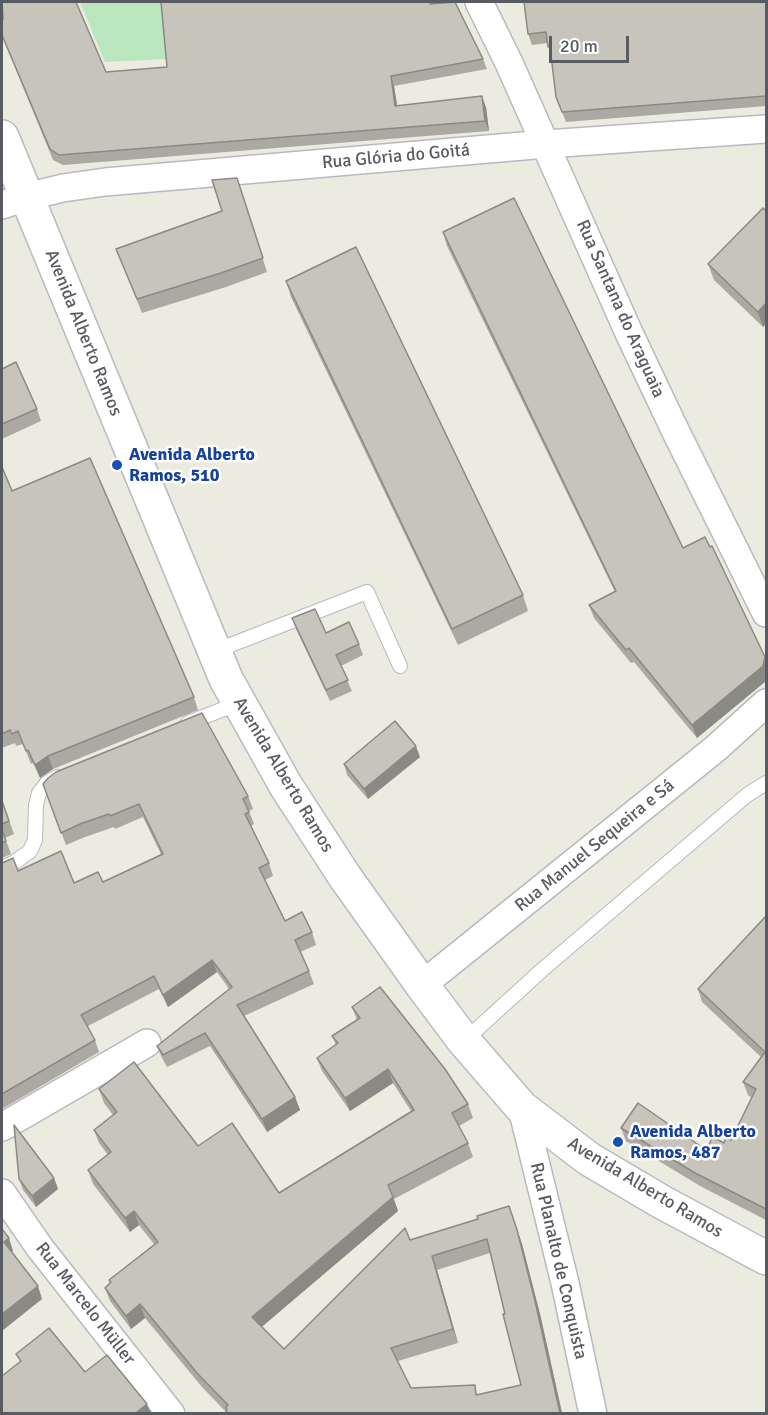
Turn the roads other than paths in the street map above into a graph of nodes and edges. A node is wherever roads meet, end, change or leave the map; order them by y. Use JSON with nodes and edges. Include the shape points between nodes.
{"nodes":[{"id":1,"x":479,"y":2,"type":"edge"},
{"id":2,"x":766,"y":129,"type":"edge"},
{"id":3,"x":2,"y":137,"type":"edge"},
{"id":4,"x":546,"y":144,"type":"junction"},
{"id":5,"x":14,"y":201,"type":"edge"},
{"id":6,"x":766,"y":613,"type":"edge"},
{"id":7,"x":214,"y":651,"type":"junction"},
{"id":8,"x":400,"y":666,"type":"dead end"},
{"id":9,"x":239,"y":702,"type":"junction"},
{"id":10,"x":766,"y":703,"type":"edge"},
{"id":11,"x":174,"y":729,"type":"edge"},
{"id":12,"x":67,"y":773,"type":"edge"},
{"id":13,"x":766,"y":783,"type":"edge"},
{"id":14,"x":2,"y":868,"type":"edge"},
{"id":15,"x":422,"y":985,"type":"junction"},
{"id":16,"x":464,"y":1041,"type":"junction"},
{"id":17,"x":147,"y":1043,"type":"dead end"},
{"id":18,"x":522,"y":1108,"type":"junction"},
{"id":19,"x":2,"y":1127,"type":"edge"},
{"id":20,"x":2,"y":1193,"type":"edge"},
{"id":21,"x":766,"y":1258,"type":"edge"},
{"id":22,"x":171,"y":1413,"type":"edge"},
{"id":23,"x":593,"y":1413,"type":"edge"}],
"edges":[{"from":1,"to":4,"type":"street","name":"Rua Santana do Araguaia"},
{"from":2,"to":4,"type":"street","name":"Rua Glória do Goitá"},
{"from":3,"to":5,"type":"main road","name":"Avenida Alberto Ramos"},
{"from":4,"to":5,"type":"street","name":"Rua Glória do Goitá","via":[[105,182]]},
{"from":4,"to":6,"type":"street","name":"Rua Santana do Araguaia","via":[[629,333]]},
{"from":5,"to":7,"type":"main road","name":"Avenida Alberto Ramos"},
{"from":7,"to":8,"type":"lane","via":[[368,592]]},
{"from":7,"to":9,"type":"main road","name":"Avenida Alberto Ramos"},
{"from":9,"to":11,"type":"lane"},
{"from":9,"to":15,"type":"main road","name":"Avenida Alberto Ramos","via":[[345,877]]},
{"from":10,"to":15,"type":"street","name":"Rua Manuel Sequeira e Sá","via":[[715,749]]},
{"from":12,"to":14,"type":"lane","via":[[46,784],[39,793],[35,840],[30,851]]},
{"from":13,"to":16,"type":"lane","via":[[542,970]]},
{"from":15,"to":16,"type":"main road","name":"Avenida Alberto Ramos"},
{"from":16,"to":18,"type":"main road","name":"Avenida Alberto Ramos"},
{"from":17,"to":19,"type":"street"},
{"from":18,"to":21,"type":"main road","name":"Avenida Alberto Ramos","via":[[589,1159]]},
{"from":18,"to":23,"type":"street","name":"Rua Planalto de Conquista"},
{"from":20,"to":22,"type":"street","name":"Rua Marcelo Müller","via":[[40,1248]]}]}
